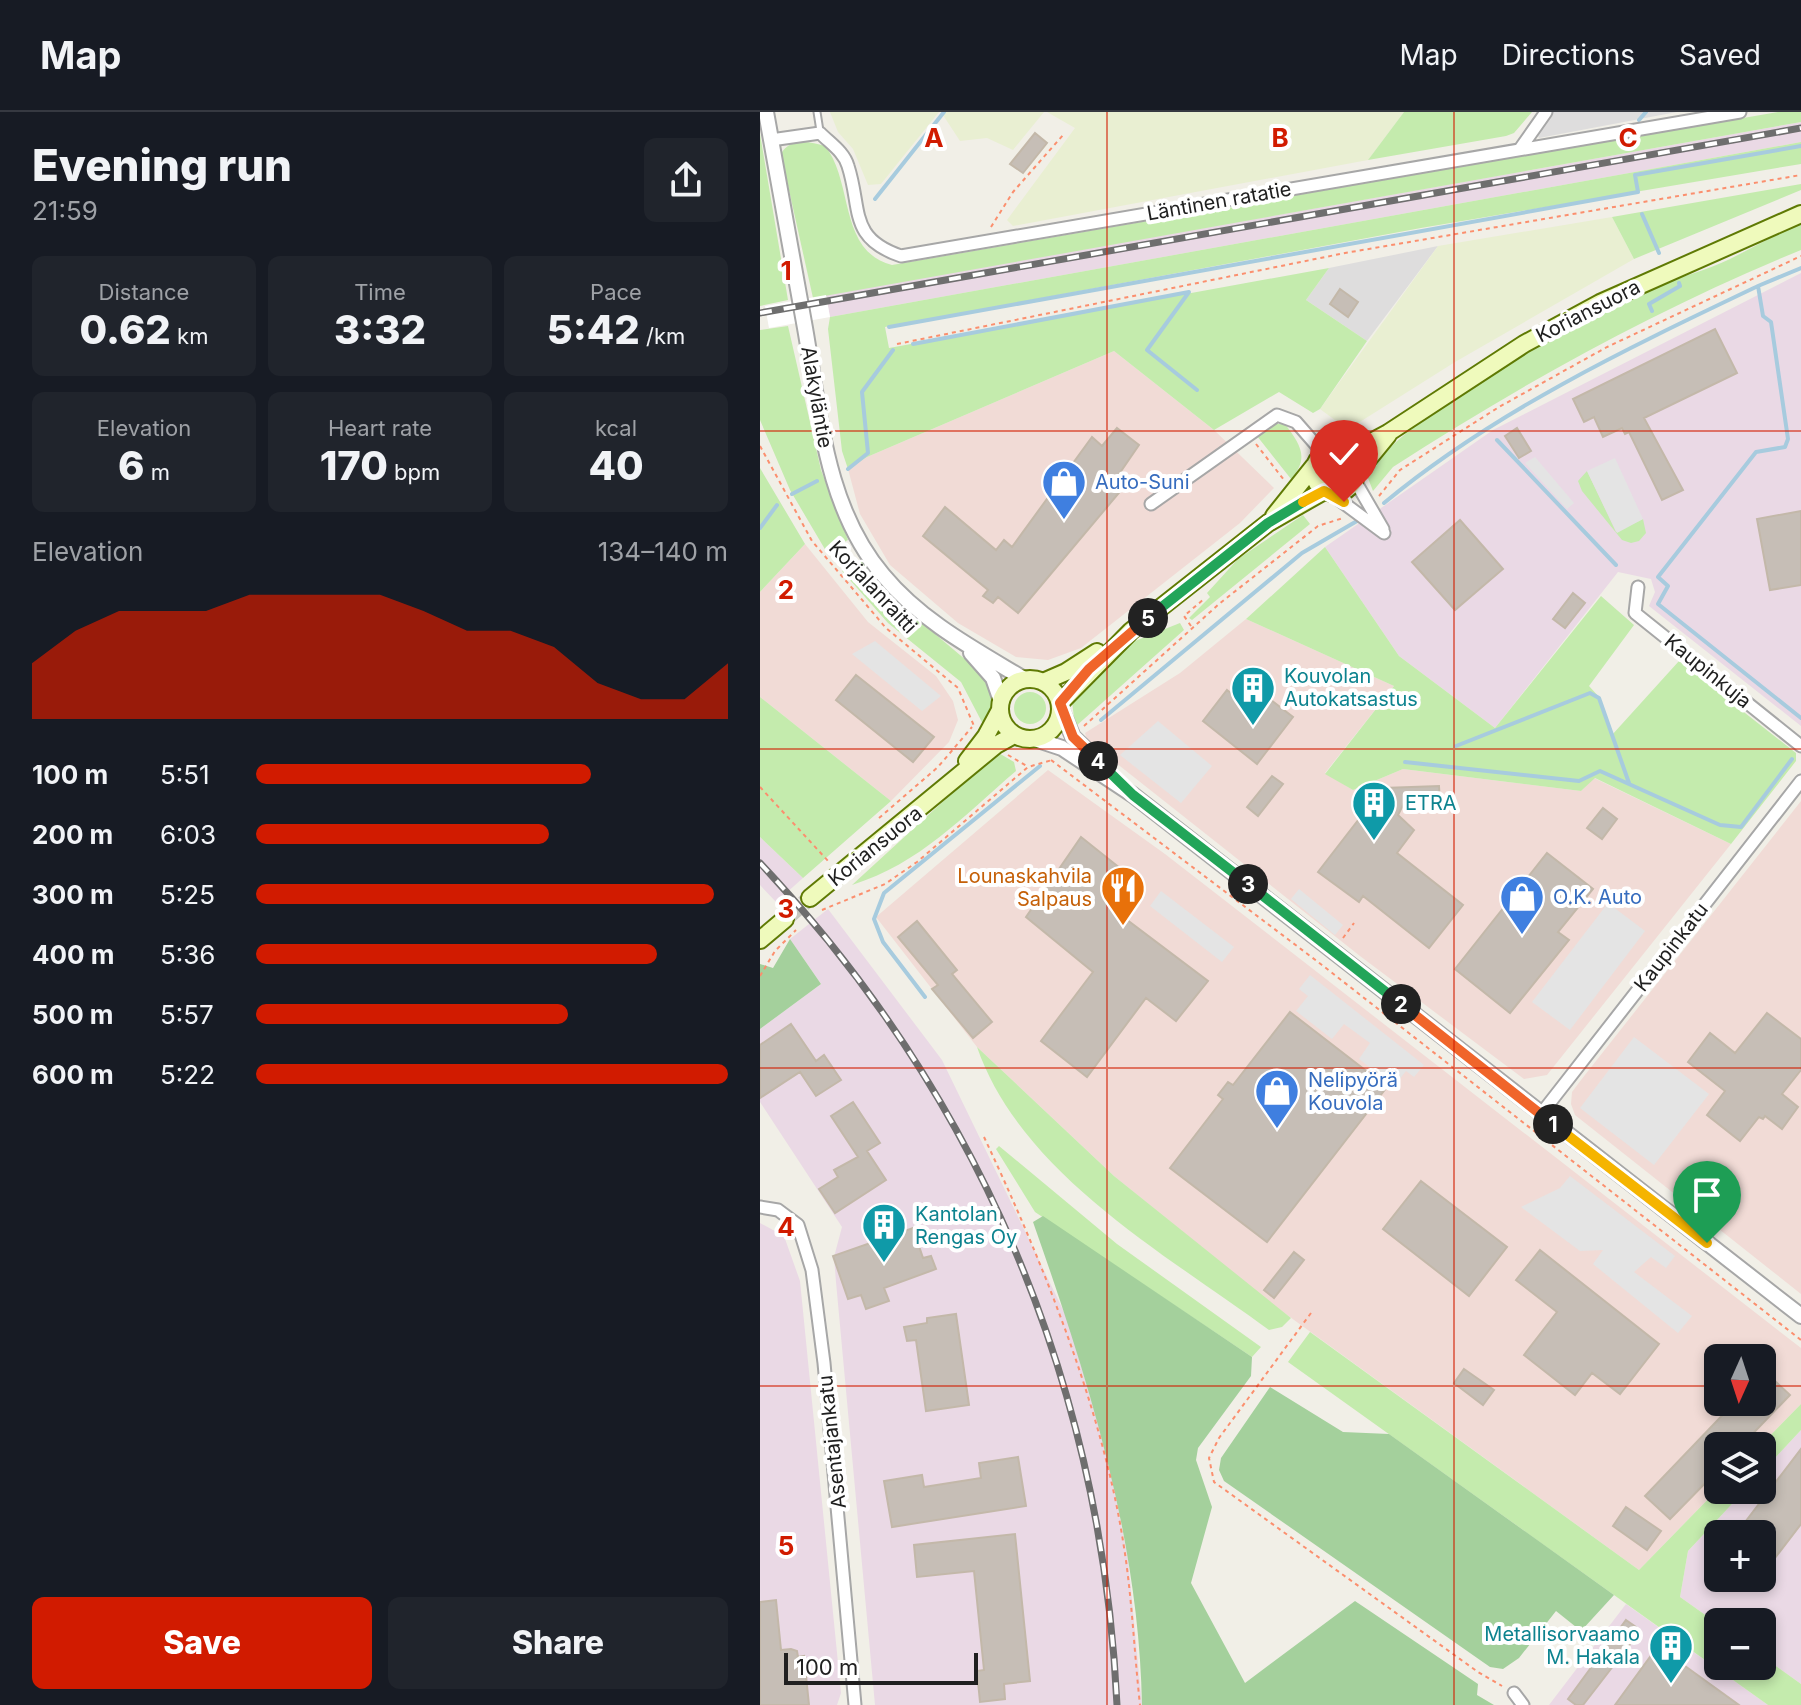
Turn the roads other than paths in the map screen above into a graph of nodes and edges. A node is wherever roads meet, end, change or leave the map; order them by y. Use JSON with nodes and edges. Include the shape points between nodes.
{"nodes":[{"id":1,"x":766,"y":112,"type":"edge"},
{"id":2,"x":817,"y":112,"type":"edge"},
{"id":3,"x":1546,"y":112,"type":"edge"},
{"id":4,"x":1740,"y":112,"type":"edge"},
{"id":5,"x":820,"y":133,"type":"junction"},
{"id":6,"x":771,"y":140,"type":"junction"},
{"id":7,"x":1520,"y":149,"type":"junction"},
{"id":8,"x":1801,"y":214,"type":"edge"},
{"id":9,"x":1388,"y":433,"type":"junction"},
{"id":10,"x":1347,"y":455,"type":"junction"},
{"id":11,"x":1319,"y":460,"type":"junction"},
{"id":12,"x":1355,"y":476,"type":"junction"},
{"id":13,"x":1327,"y":492,"type":"junction"},
{"id":14,"x":1151,"y":504,"type":"dead end"},
{"id":15,"x":1268,"y":523,"type":"junction"},
{"id":16,"x":1638,"y":587,"type":"dead end"},
{"id":17,"x":1131,"y":631,"type":"junction"},
{"id":18,"x":956,"y":639,"type":"junction"},
{"id":19,"x":1024,"y":679,"type":"junction"},
{"id":20,"x":1043,"y":682,"type":"junction"},
{"id":21,"x":1060,"y":705,"type":"junction"},
{"id":22,"x":1000,"y":706,"type":"junction"},
{"id":23,"x":1014,"y":735,"type":"junction"},
{"id":24,"x":1035,"y":739,"type":"junction"},
{"id":25,"x":1801,"y":746,"type":"edge"},
{"id":26,"x":1801,"y":781,"type":"edge"},
{"id":27,"x":940,"y":793,"type":"junction"},
{"id":28,"x":1133,"y":795,"type":"junction"},
{"id":29,"x":816,"y":904,"type":"tunnel mouth"},
{"id":30,"x":790,"y":925,"type":"tunnel mouth"},
{"id":31,"x":760,"y":940,"type":"edge"},
{"id":32,"x":1541,"y":1114,"type":"junction"},
{"id":33,"x":760,"y":1207,"type":"edge"},
{"id":34,"x":1801,"y":1316,"type":"edge"},
{"id":35,"x":1514,"y":1693,"type":"road end"},
{"id":36,"x":855,"y":1705,"type":"edge"},
{"id":37,"x":1523,"y":1705,"type":"edge"}],
"edges":[{"from":1,"to":6,"type":"street","name":"Alakyläntie"},
{"from":2,"to":5,"type":"lane"},
{"from":3,"to":7,"type":"street"},
{"from":4,"to":7,"type":"street","name":"Läntinen ratatie"},
{"from":5,"to":6,"type":"street"},
{"from":5,"to":7,"type":"street","name":"Läntinen ratatie","via":[[848,166],[862,228],[883,250],[901,256]]},
{"from":6,"to":18,"type":"street","name":"Alakyläntie","via":[[825,445],[843,510],[883,575]]},
{"from":8,"to":9,"type":"main road","name":"Koriansuora","via":[[1600,303],[1461,383]]},
{"from":9,"to":10,"type":"main road","name":"Koriansuora"},
{"from":9,"to":12,"type":"main road","name":"Koriansuora"},
{"from":10,"to":11,"type":"main road","via":[[1335,451]]},
{"from":10,"to":12,"type":"main road"},
{"from":11,"to":13,"type":"main road","via":[[1315,480]]},
{"from":11,"to":14,"type":"street","via":[[1296,422],[1271,417]]},
{"from":11,"to":15,"type":"main road"},
{"from":12,"to":13,"type":"main road","via":[[1345,491]]},
{"from":12,"to":13,"type":"street","via":[[1384,533]]},
{"from":13,"to":15,"type":"main road"},
{"from":15,"to":17,"type":"main road"},
{"from":16,"to":25,"type":"street","name":"Kaupinkuja","via":[[1635,613]]},
{"from":17,"to":20,"type":"main road"},
{"from":17,"to":21,"type":"main road"},
{"from":18,"to":19,"type":"street","name":"Alakyläntie"},
{"from":18,"to":22,"type":"street","name":"Alakyläntie","via":[[993,678]]},
{"from":19,"to":20,"type":"main road"},
{"from":19,"to":22,"type":"main road","via":[[1010,687]]},
{"from":20,"to":21,"type":"main road","via":[[1057,694]]},
{"from":21,"to":24,"type":"main road","via":[[1057,724]]},
{"from":21,"to":28,"type":"street","via":[[1073,737]]},
{"from":22,"to":23,"type":"main road"},
{"from":22,"to":27,"type":"main road","name":"Koriansuora","via":[[986,736]]},
{"from":23,"to":24,"type":"main road"},
{"from":23,"to":27,"type":"main road","name":"Koriansuora"},
{"from":24,"to":28,"type":"street","via":[[1062,748]]},
{"from":26,"to":32,"type":"street","name":"Kaupinkatu"},
{"from":27,"to":29,"type":"main road","name":"Koriansuora","via":[[840,875]]},
{"from":28,"to":32,"type":"street"},
{"from":30,"to":31,"type":"main road"},
{"from":32,"to":34,"type":"street"},
{"from":33,"to":36,"type":"street","name":"Asentajankatu","via":[[791,1218],[804,1236],[810,1259]]},
{"from":35,"to":37,"type":"street"}]}
